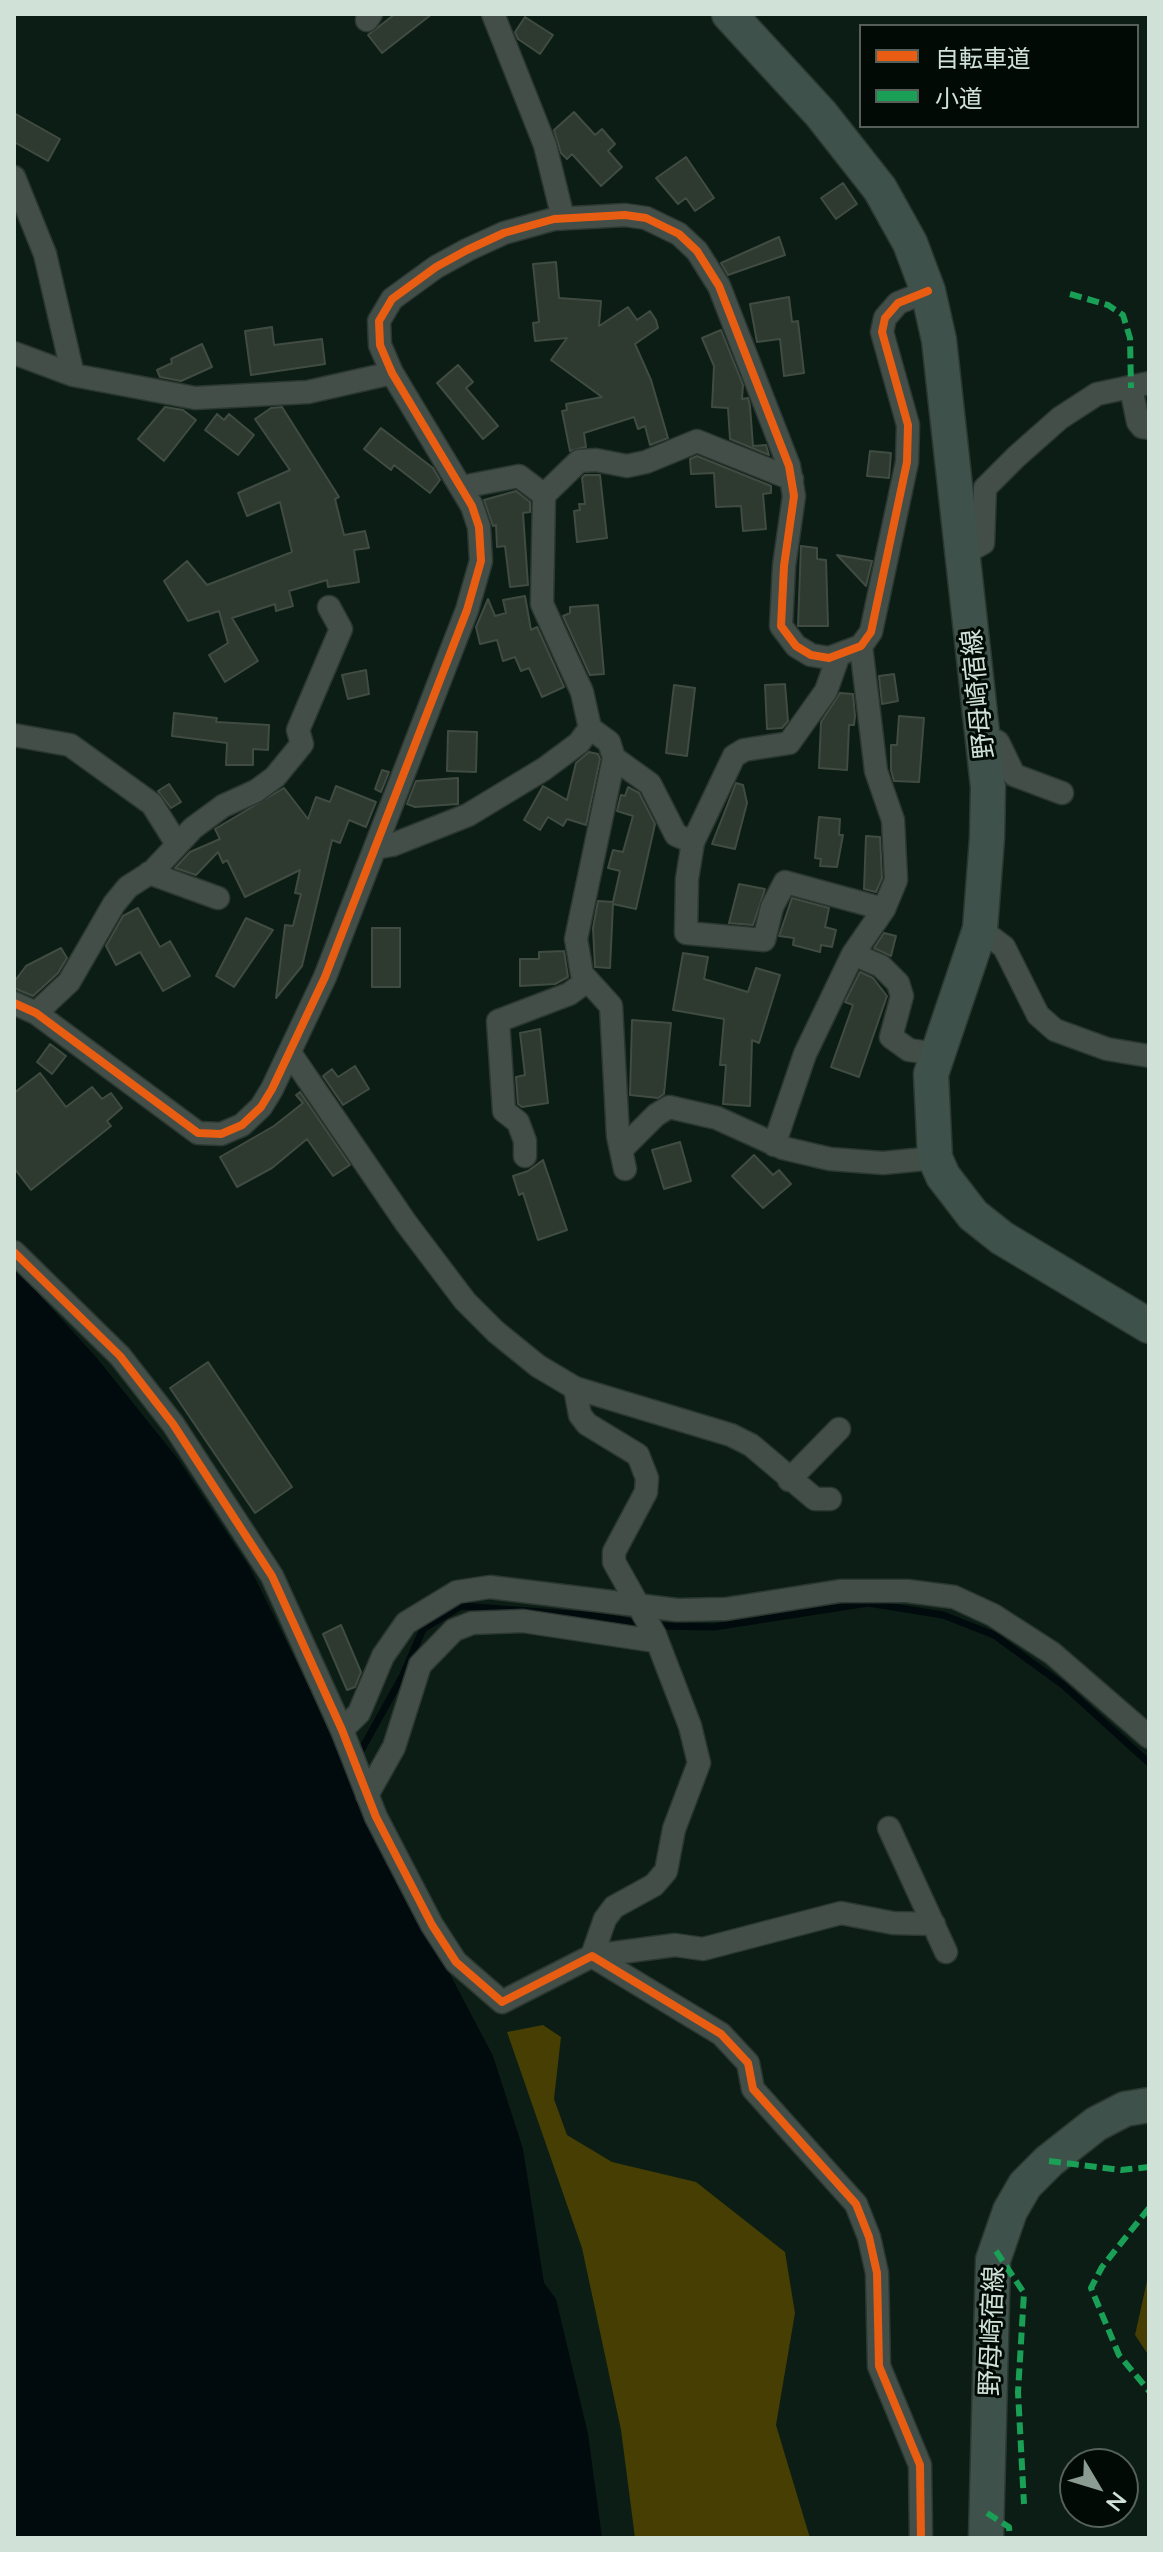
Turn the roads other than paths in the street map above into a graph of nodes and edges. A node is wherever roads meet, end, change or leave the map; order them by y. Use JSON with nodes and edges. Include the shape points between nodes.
{"nodes":[{"id":1,"x":493,"y":14,"type":"edge"},
{"id":2,"x":729,"y":14,"type":"edge"},
{"id":3,"x":14,"y":177,"type":"edge"},
{"id":4,"x":563,"y":218,"type":"junction"},
{"id":5,"x":928,"y":291,"type":"junction"},
{"id":6,"x":14,"y":353,"type":"edge"},
{"id":7,"x":392,"y":373,"type":"junction"},
{"id":8,"x":73,"y":375,"type":"junction"},
{"id":9,"x":1140,"y":386,"type":"edge"},
{"id":10,"x":1149,"y":428,"type":"edge"},
{"id":11,"x":792,"y":479,"type":"junction"},
{"id":12,"x":462,"y":487,"type":"junction"},
{"id":13,"x":544,"y":495,"type":"junction"},
{"id":14,"x":963,"y":554,"type":"junction"},
{"id":15,"x":329,"y":607,"type":"dead end"},
{"id":16,"x":861,"y":646,"type":"junction"},
{"id":17,"x":838,"y":657,"type":"junction"},
{"id":18,"x":590,"y":728,"type":"junction"},
{"id":19,"x":980,"y":733,"type":"junction"},
{"id":20,"x":14,"y":735,"type":"edge"},
{"id":21,"x":614,"y":758,"type":"junction"},
{"id":22,"x":1062,"y":793,"type":"dead end"},
{"id":23,"x":693,"y":842,"type":"junction"},
{"id":24,"x":177,"y":844,"type":"junction"},
{"id":25,"x":375,"y":848,"type":"junction"},
{"id":26,"x":149,"y":873,"type":"junction"},
{"id":27,"x":218,"y":898,"type":"dead end"},
{"id":28,"x":884,"y":909,"type":"junction"},
{"id":29,"x":980,"y":929,"type":"junction"},
{"id":30,"x":853,"y":954,"type":"junction"},
{"id":31,"x":587,"y":981,"type":"junction"},
{"id":32,"x":14,"y":1003,"type":"edge"},
{"id":33,"x":36,"y":1013,"type":"junction"},
{"id":34,"x":290,"y":1053,"type":"junction"},
{"id":35,"x":937,"y":1054,"type":"junction"},
{"id":36,"x":1149,"y":1056,"type":"edge"},
{"id":37,"x":774,"y":1145,"type":"junction"},
{"id":38,"x":525,"y":1156,"type":"dead end"},
{"id":39,"x":935,"y":1158,"type":"junction"},
{"id":40,"x":14,"y":1252,"type":"edge"},
{"id":41,"x":1149,"y":1326,"type":"edge"},
{"id":42,"x":575,"y":1388,"type":"junction"},
{"id":43,"x":839,"y":1429,"type":"dead end"},
{"id":44,"x":789,"y":1480,"type":"junction"},
{"id":45,"x":830,"y":1499,"type":"dead end"},
{"id":46,"x":639,"y":1605,"type":"junction"},
{"id":47,"x":655,"y":1641,"type":"junction"},
{"id":48,"x":345,"y":1737,"type":"junction"},
{"id":49,"x":1149,"y":1737,"type":"edge"},
{"id":50,"x":364,"y":1789,"type":"junction"},
{"id":51,"x":889,"y":1828,"type":"dead end"},
{"id":52,"x":934,"y":1924,"type":"junction"},
{"id":53,"x":946,"y":1952,"type":"dead end"},
{"id":54,"x":592,"y":1956,"type":"junction"},
{"id":55,"x":1149,"y":2105,"type":"edge"},
{"id":56,"x":921,"y":2538,"type":"edge"},
{"id":57,"x":986,"y":2538,"type":"edge"}],
"edges":[{"from":1,"to":4,"type":"street","via":[[545,145]]},
{"from":2,"to":5,"type":"main road","name":"野母崎宿線","via":[[821,114],[880,189],[910,243]]},
{"from":3,"to":8,"type":"street","via":[[45,254]]},
{"from":4,"to":7,"type":"street","via":[[504,233],[467,250],[392,299],[378,333]]},
{"from":4,"to":11,"type":"street","via":[[646,218],[690,244],[719,286]]},
{"from":5,"to":14,"type":"main road","name":"野母崎宿線","via":[[939,340]]},
{"from":5,"to":16,"type":"street","via":[[898,303],[885,318],[882,332],[908,425],[907,462],[871,632]]},
{"from":6,"to":8,"type":"street"},
{"from":7,"to":8,"type":"street","via":[[308,392],[195,398]]},
{"from":7,"to":12,"type":"street"},
{"from":9,"to":10,"type":"street","via":[[1138,422]]},
{"from":9,"to":14,"type":"street","via":[[1097,394],[1016,457],[985,488],[983,543]]},
{"from":11,"to":13,"type":"street","via":[[697,441],[627,466],[579,461]]},
{"from":11,"to":17,"type":"street","via":[[781,626],[811,655]]},
{"from":12,"to":13,"type":"street","via":[[519,476]]},
{"from":12,"to":25,"type":"street","via":[[479,527],[479,576]]},
{"from":13,"to":18,"type":"street","via":[[542,604],[582,692]]},
{"from":14,"to":19,"type":"main road","name":"野母崎宿線"},
{"from":15,"to":24,"type":"street","via":[[341,629],[298,730],[302,744],[275,777],[223,806]]},
{"from":16,"to":17,"type":"street"},
{"from":16,"to":28,"type":"street","via":[[876,771],[894,834],[896,880]]},
{"from":17,"to":23,"type":"street","via":[[826,691],[789,743],[734,756]]},
{"from":18,"to":21,"type":"street","via":[[609,742]]},
{"from":18,"to":25,"type":"street","via":[[544,769],[468,815]]},
{"from":19,"to":22,"type":"street","via":[[998,742],[1014,775]]},
{"from":19,"to":29,"type":"main road","name":"野母崎宿線","via":[[988,787]]},
{"from":20,"to":24,"type":"street","via":[[70,745],[152,804]]},
{"from":21,"to":23,"type":"street","via":[[650,784],[668,825]]},
{"from":21,"to":31,"type":"street","via":[[576,939]]},
{"from":23,"to":28,"type":"street","via":[[686,933],[764,940],[785,882]]},
{"from":24,"to":26,"type":"street"},
{"from":25,"to":34,"type":"street"},
{"from":26,"to":27,"type":"street"},
{"from":26,"to":33,"type":"street","via":[[114,904],[69,982]]},
{"from":28,"to":30,"type":"street"},
{"from":29,"to":35,"type":"main road","name":"野母崎宿線"},
{"from":29,"to":36,"type":"street","via":[[1004,947],[1038,1015],[1055,1030],[1107,1049]]},
{"from":30,"to":35,"type":"street","via":[[881,966],[898,983],[902,996],[891,1037],[909,1050]]},
{"from":30,"to":37,"type":"street","via":[[795,1077]]},
{"from":31,"to":37,"type":"street","via":[[611,1006],[623,1159],[656,1115],[669,1107],[717,1118]]},
{"from":31,"to":38,"type":"street","via":[[569,994],[498,1021],[504,1111],[518,1122]]},
{"from":32,"to":33,"type":"street"},
{"from":33,"to":34,"type":"street","via":[[198,1133],[232,1131],[253,1116]]},
{"from":34,"to":42,"type":"street","via":[[465,1301],[538,1366]]},
{"from":35,"to":39,"type":"main road","name":"野母崎宿線","via":[[931,1074]]},
{"from":37,"to":39,"type":"street","via":[[830,1159],[883,1163]]},
{"from":39,"to":41,"type":"main road","name":"野母崎宿線","via":[[973,1215],[1002,1238]]},
{"from":40,"to":48,"type":"street","via":[[120,1356],[173,1424],[272,1576]]},
{"from":42,"to":44,"type":"street","via":[[731,1435],[751,1445]]},
{"from":42,"to":46,"type":"street","via":[[587,1424],[638,1455],[647,1478],[646,1492],[614,1552],[614,1562]]},
{"from":43,"to":44,"type":"street"},
{"from":44,"to":45,"type":"street","via":[[815,1499]]},
{"from":46,"to":47,"type":"street"},
{"from":46,"to":48,"type":"street","via":[[490,1587],[457,1592],[406,1623],[392,1639]]},
{"from":46,"to":49,"type":"street","via":[[726,1609],[840,1591],[954,1597],[1052,1653]]},
{"from":47,"to":50,"type":"street","via":[[523,1621],[485,1621],[454,1630],[420,1665],[394,1747]]},
{"from":47,"to":54,"type":"street","via":[[690,1726],[699,1763],[674,1829],[666,1871],[654,1885],[614,1907]]},
{"from":48,"to":50,"type":"street"},
{"from":50,"to":54,"type":"street","via":[[432,1925],[456,1962],[502,2002]]},
{"from":51,"to":52,"type":"street"},
{"from":52,"to":53,"type":"street"},
{"from":52,"to":54,"type":"street","via":[[841,1913],[703,1949],[675,1945]]},
{"from":54,"to":56,"type":"street","via":[[721,2034],[748,2063],[753,2089],[856,2204],[877,2273],[879,2366],[920,2465]]},
{"from":55,"to":57,"type":"main road","name":"野母崎宿線","via":[[1125,2109],[1096,2124],[1025,2185],[1010,2211],[993,2260]]}]}
